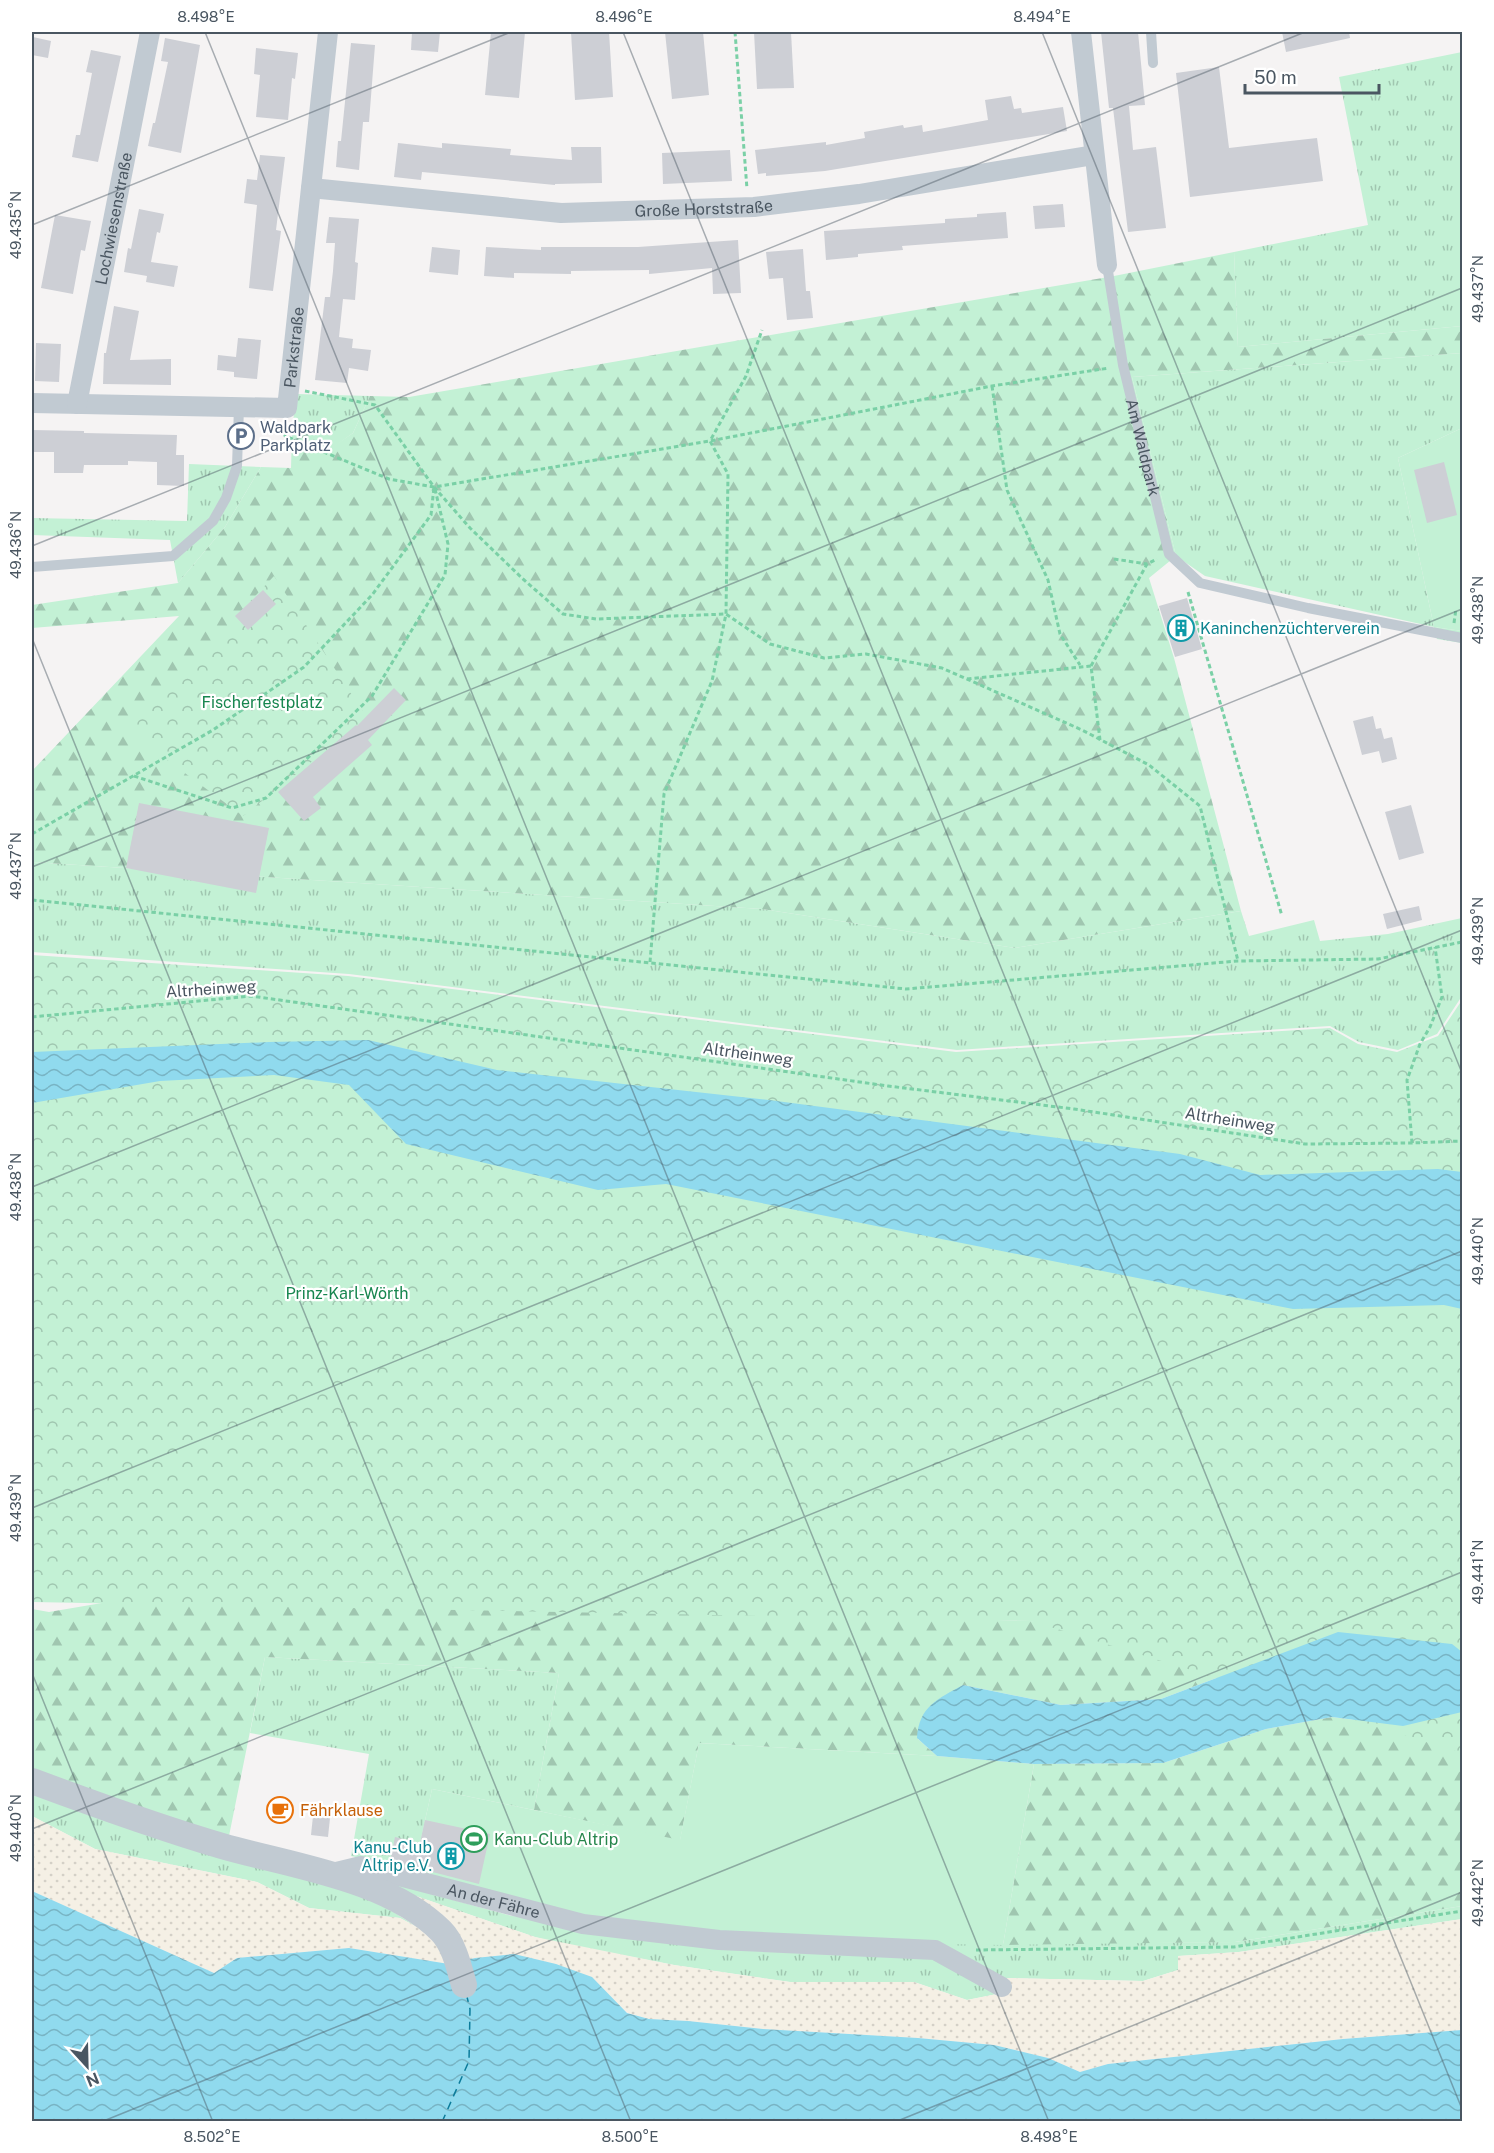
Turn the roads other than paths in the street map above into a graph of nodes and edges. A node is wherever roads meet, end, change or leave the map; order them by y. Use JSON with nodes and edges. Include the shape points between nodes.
{"nodes":[{"id":1,"x":150,"y":32,"type":"edge"},
{"id":2,"x":328,"y":32,"type":"edge"},
{"id":3,"x":1081,"y":32,"type":"edge"},
{"id":4,"x":1151,"y":32,"type":"edge"},
{"id":5,"x":1153,"y":63,"type":"dead end"},
{"id":6,"x":1094,"y":155,"type":"junction"},
{"id":7,"x":311,"y":188,"type":"junction"},
{"id":8,"x":1107,"y":265,"type":"joint"},
{"id":9,"x":32,"y":404,"type":"edge"},
{"id":10,"x":77,"y":404,"type":"junction"},
{"id":11,"x":239,"y":407,"type":"junction"},
{"id":12,"x":32,"y":567,"type":"edge"},
{"id":13,"x":1462,"y":638,"type":"edge"},
{"id":14,"x":32,"y":1781,"type":"edge"},
{"id":15,"x":328,"y":1874,"type":"junction"},
{"id":16,"x":464,"y":1984,"type":"dead end"},
{"id":17,"x":1002,"y":1987,"type":"dead end"}],
"edges":[{"from":1,"to":10,"type":"street","name":"Lochwiesenstraße"},
{"from":2,"to":7,"type":"street","name":"Parkstraße"},
{"from":3,"to":6,"type":"street","name":"Am Waldpark"},
{"from":4,"to":5,"type":"lane"},
{"from":6,"to":7,"type":"street","name":"Große Horststraße","via":[[859,194],[754,207],[561,213]]},
{"from":6,"to":8,"type":"street","name":"Am Waldpark"},
{"from":7,"to":11,"type":"street","name":"Parkstraße","via":[[287,408]]},
{"from":8,"to":13,"type":"lane","name":"Am Waldpark","via":[[1123,365],[1169,554],[1200,583]]},
{"from":9,"to":10,"type":"street","name":"Parkstraße"},
{"from":10,"to":11,"type":"street","name":"Parkstraße"},
{"from":11,"to":12,"type":"lane","via":[[237,466],[226,498],[213,520],[173,556]]},
{"from":14,"to":15,"type":"street","name":"An der Fähre","via":[[223,1846]]},
{"from":15,"to":16,"type":"street","via":[[357,1882],[410,1906],[442,1932]]},
{"from":15,"to":17,"type":"street","name":"An der Fähre","via":[[361,1866],[583,1924],[719,1941],[935,1950]]}]}
